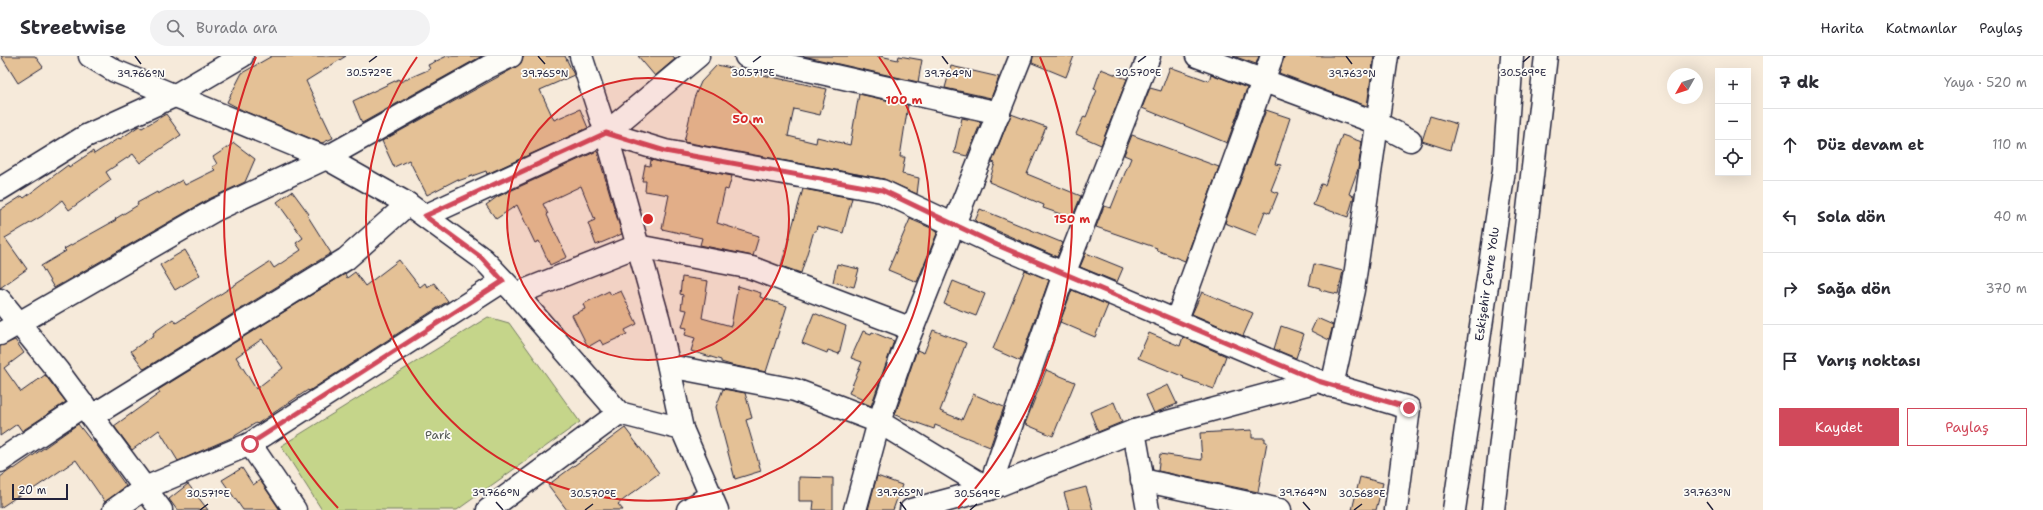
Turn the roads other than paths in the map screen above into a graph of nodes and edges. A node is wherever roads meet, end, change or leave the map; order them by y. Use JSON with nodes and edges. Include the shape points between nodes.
{"nodes":[{"id":1,"x":90,"y":56,"type":"edge"},
{"id":2,"x":242,"y":56,"type":"edge"},
{"id":3,"x":511,"y":56,"type":"edge"},
{"id":4,"x":581,"y":56,"type":"edge"},
{"id":5,"x":698,"y":56,"type":"edge"},
{"id":6,"x":746,"y":56,"type":"edge"},
{"id":7,"x":1021,"y":56,"type":"edge"},
{"id":8,"x":1150,"y":56,"type":"edge"},
{"id":9,"x":1197,"y":56,"type":"edge"},
{"id":10,"x":1272,"y":56,"type":"edge"},
{"id":11,"x":1387,"y":56,"type":"edge"},
{"id":12,"x":1512,"y":56,"type":"edge"},
{"id":13,"x":1546,"y":56,"type":"edge"},
{"id":14,"x":1264,"y":81,"type":"junction"},
{"id":15,"x":174,"y":96,"type":"junction"},
{"id":16,"x":999,"y":113,"type":"junction"},
{"id":17,"x":1377,"y":123,"type":"junction"},
{"id":18,"x":606,"y":133,"type":"junction"},
{"id":19,"x":1410,"y":140,"type":"dead end"},
{"id":20,"x":326,"y":158,"type":"junction"},
{"id":21,"x":0,"y":189,"type":"edge"},
{"id":22,"x":417,"y":210,"type":"junction"},
{"id":23,"x":954,"y":225,"type":"junction"},
{"id":24,"x":637,"y":246,"type":"junction"},
{"id":25,"x":1064,"y":274,"type":"junction"},
{"id":26,"x":510,"y":288,"type":"junction"},
{"id":27,"x":0,"y":300,"type":"edge"},
{"id":28,"x":19,"y":322,"type":"junction"},
{"id":29,"x":1176,"y":322,"type":"junction"},
{"id":30,"x":912,"y":329,"type":"junction"},
{"id":31,"x":0,"y":334,"type":"edge"},
{"id":32,"x":669,"y":366,"type":"junction"},
{"id":33,"x":1325,"y":383,"type":"junction"},
{"id":34,"x":88,"y":411,"type":"junction"},
{"id":35,"x":620,"y":413,"type":"junction"},
{"id":36,"x":879,"y":422,"type":"junction"},
{"id":37,"x":682,"y":429,"type":"junction"},
{"id":38,"x":1134,"y":430,"type":"junction"},
{"id":39,"x":250,"y":444,"type":"junction"},
{"id":40,"x":0,"y":461,"type":"edge"},
{"id":41,"x":1142,"y":480,"type":"junction"},
{"id":42,"x":145,"y":488,"type":"junction"},
{"id":43,"x":990,"y":489,"type":"junction"},
{"id":44,"x":714,"y":503,"type":"edge"},
{"id":45,"x":114,"y":510,"type":"edge"},
{"id":46,"x":161,"y":510,"type":"edge"},
{"id":47,"x":296,"y":510,"type":"edge"},
{"id":48,"x":488,"y":510,"type":"edge"},
{"id":49,"x":688,"y":510,"type":"edge"},
{"id":50,"x":855,"y":510,"type":"edge"},
{"id":51,"x":911,"y":510,"type":"edge"},
{"id":52,"x":1148,"y":510,"type":"edge"},
{"id":53,"x":1280,"y":510,"type":"edge"},
{"id":54,"x":1396,"y":510,"type":"edge"},
{"id":55,"x":1454,"y":510,"type":"edge"},
{"id":56,"x":1493,"y":510,"type":"edge"}],
"edges":[{"from":1,"to":15,"type":"main road","via":[[115,71]]},
{"from":2,"to":15,"type":"main road"},
{"from":3,"to":20,"type":"main road"},
{"from":4,"to":18,"type":"main road"},
{"from":5,"to":18,"type":"main road"},
{"from":6,"to":16,"type":"main road"},
{"from":7,"to":16,"type":"main road"},
{"from":8,"to":25,"type":"main road"},
{"from":9,"to":14,"type":"main road"},
{"from":10,"to":14,"type":"main road"},
{"from":11,"to":17,"type":"main road"},
{"from":12,"to":55,"type":"main road","name":"Eskişehir Çevre Yolu","via":[[1504,170]]},
{"from":13,"to":56,"type":"main road"},
{"from":14,"to":17,"type":"main road"},
{"from":14,"to":29,"type":"main road"},
{"from":15,"to":20,"type":"main road"},
{"from":15,"to":21,"type":"main road","via":[[86,136]]},
{"from":16,"to":23,"type":"main road"},
{"from":17,"to":19,"type":"main road"},
{"from":17,"to":33,"type":"main road","via":[[1353,290]]},
{"from":18,"to":22,"type":"main road"},
{"from":18,"to":23,"type":"main road","via":[[665,151],[882,190]]},
{"from":18,"to":24,"type":"main road"},
{"from":20,"to":22,"type":"main road"},
{"from":20,"to":28,"type":"main road","via":[[215,210]]},
{"from":22,"to":26,"type":"main road","via":[[482,258]]},
{"from":22,"to":34,"type":"main road","via":[[346,259]]},
{"from":23,"to":25,"type":"main road"},
{"from":23,"to":30,"type":"main road"},
{"from":24,"to":26,"type":"main road"},
{"from":24,"to":30,"type":"main road","via":[[752,268]]},
{"from":24,"to":32,"type":"main road"},
{"from":25,"to":29,"type":"main road"},
{"from":25,"to":43,"type":"main road"},
{"from":26,"to":35,"type":"main road"},
{"from":26,"to":39,"type":"main road"},
{"from":27,"to":28,"type":"main road"},
{"from":28,"to":31,"type":"main road"},
{"from":28,"to":34,"type":"main road"},
{"from":29,"to":33,"type":"main road"},
{"from":30,"to":36,"type":"main road"},
{"from":32,"to":36,"type":"main road","via":[[795,390]]},
{"from":32,"to":37,"type":"main road"},
{"from":33,"to":38,"type":"main road"},
{"from":33,"to":54,"type":"main road","via":[[1409,408]]},
{"from":34,"to":40,"type":"main road"},
{"from":34,"to":42,"type":"main road"},
{"from":35,"to":37,"type":"main road"},
{"from":35,"to":48,"type":"main road"},
{"from":36,"to":43,"type":"main road"},
{"from":36,"to":50,"type":"main road"},
{"from":37,"to":44,"type":"main road"},
{"from":38,"to":41,"type":"main road"},
{"from":38,"to":43,"type":"main road"},
{"from":39,"to":42,"type":"main road"},
{"from":39,"to":47,"type":"main road"},
{"from":41,"to":52,"type":"main road"},
{"from":41,"to":53,"type":"main road"},
{"from":42,"to":45,"type":"main road"},
{"from":42,"to":46,"type":"main road"},
{"from":43,"to":51,"type":"main road"},
{"from":44,"to":49,"type":"main road"}]}
